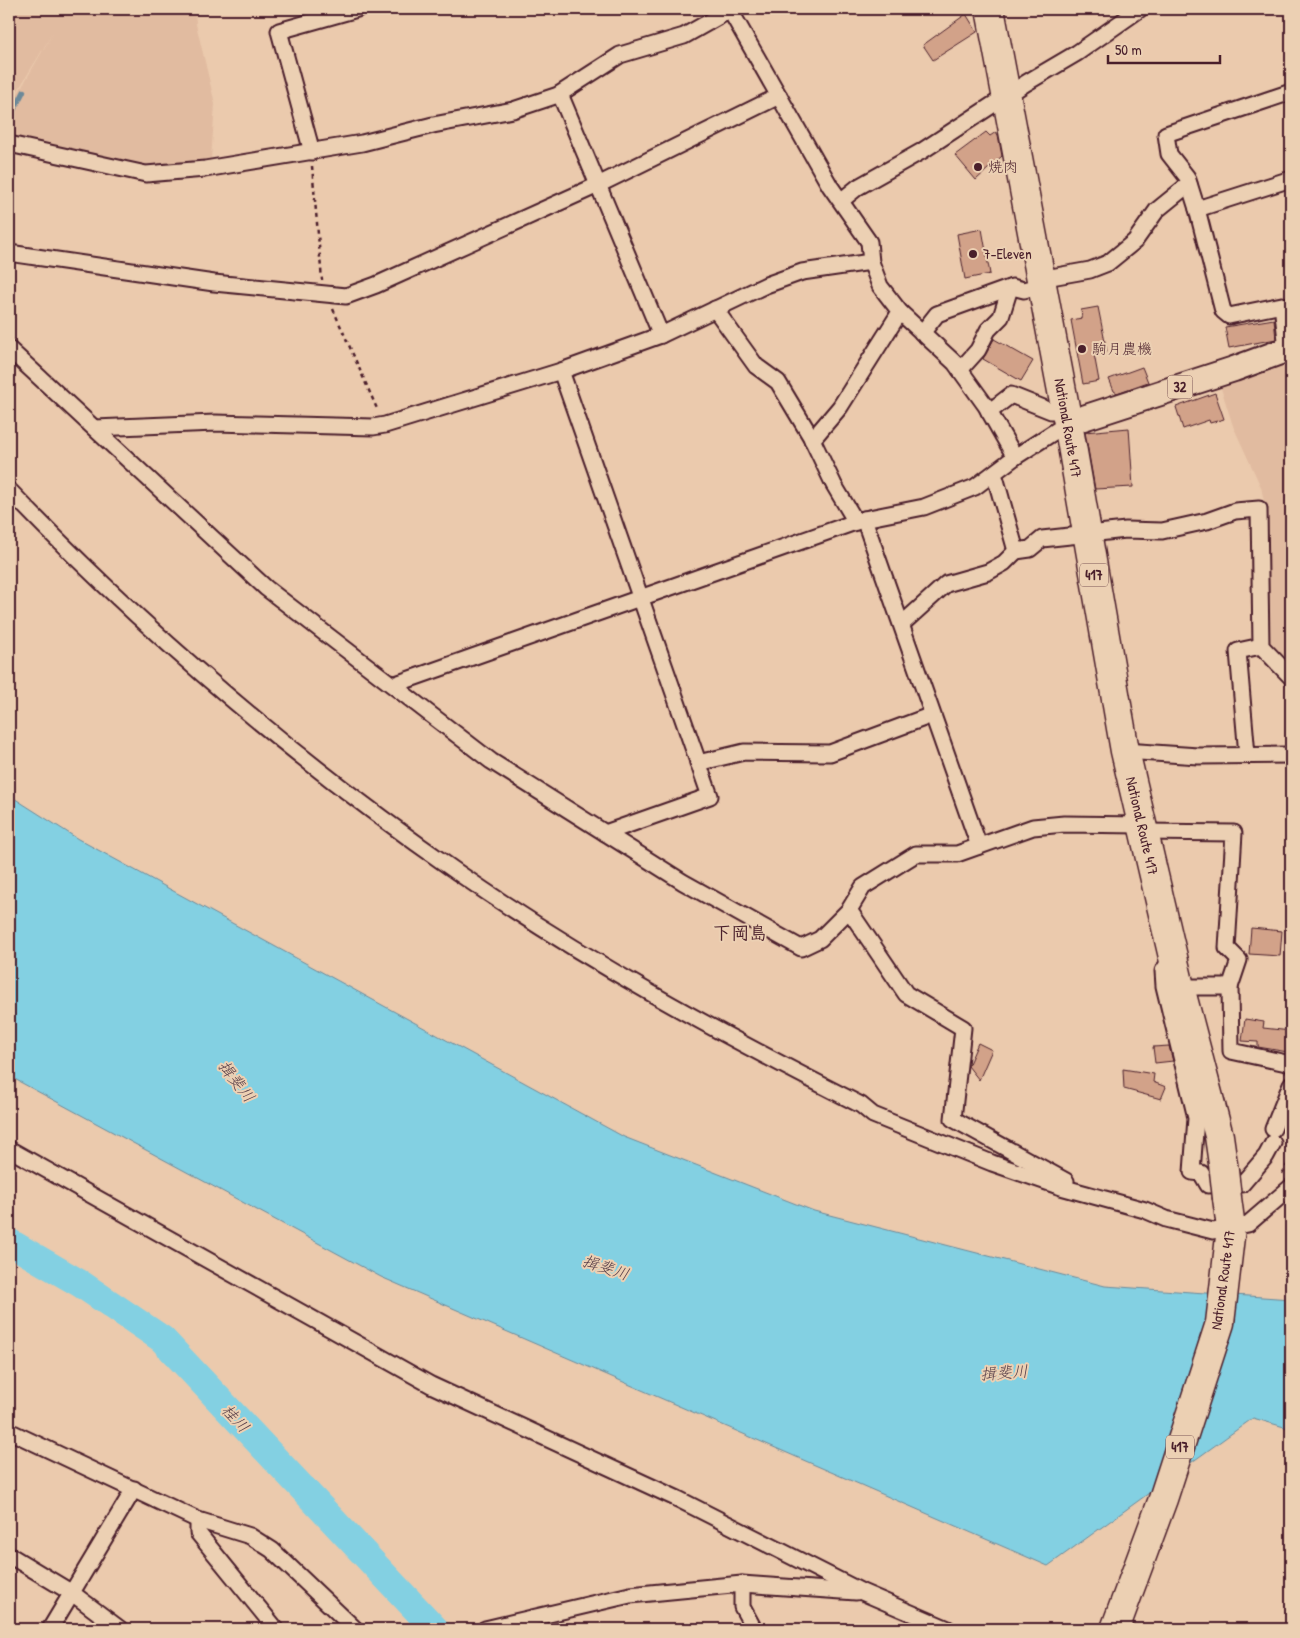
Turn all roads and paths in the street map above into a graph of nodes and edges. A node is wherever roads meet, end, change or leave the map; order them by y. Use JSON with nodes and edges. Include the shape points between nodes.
{"nodes":[{"id":1,"x":990,"y":9,"type":"edge"},
{"id":2,"x":1140,"y":9,"type":"edge"},
{"id":3,"x":350,"y":10,"type":"edge"},
{"id":4,"x":726,"y":10,"type":"edge"},
{"id":5,"x":1291,"y":92,"type":"edge"},
{"id":6,"x":560,"y":94,"type":"junction"},
{"id":7,"x":779,"y":96,"type":"junction"},
{"id":8,"x":1005,"y":99,"type":"junction"},
{"id":9,"x":9,"y":144,"type":"edge"},
{"id":10,"x":312,"y":152,"type":"junction"},
{"id":11,"x":1291,"y":179,"type":"edge"},
{"id":12,"x":1189,"y":184,"type":"junction"},
{"id":13,"x":598,"y":185,"type":"junction"},
{"id":14,"x":842,"y":200,"type":"junction"},
{"id":15,"x":1198,"y":209,"type":"junction"},
{"id":16,"x":9,"y":253,"type":"edge"},
{"id":17,"x":871,"y":262,"type":"junction"},
{"id":18,"x":1040,"y":282,"type":"junction"},
{"id":19,"x":1010,"y":288,"type":"junction"},
{"id":20,"x":327,"y":294,"type":"junction"},
{"id":21,"x":715,"y":309,"type":"junction"},
{"id":22,"x":900,"y":312,"type":"junction"},
{"id":23,"x":922,"y":333,"type":"junction"},
{"id":24,"x":661,"y":335,"type":"junction"},
{"id":25,"x":1289,"y":348,"type":"edge"},
{"id":26,"x":9,"y":349,"type":"edge"},
{"id":27,"x":960,"y":370,"type":"junction"},
{"id":28,"x":561,"y":371,"type":"junction"},
{"id":29,"x":989,"y":412,"type":"junction"},
{"id":30,"x":1066,"y":417,"type":"junction"},
{"id":31,"x":385,"y":425,"type":"junction"},
{"id":32,"x":95,"y":428,"type":"junction"},
{"id":33,"x":812,"y":440,"type":"junction"},
{"id":34,"x":1015,"y":457,"type":"junction"},
{"id":35,"x":992,"y":475,"type":"junction"},
{"id":36,"x":9,"y":490,"type":"edge"},
{"id":37,"x":860,"y":520,"type":"junction"},
{"id":38,"x":1087,"y":533,"type":"junction"},
{"id":39,"x":1016,"y":551,"type":"junction"},
{"id":40,"x":641,"y":597,"type":"junction"},
{"id":41,"x":902,"y":624,"type":"junction"},
{"id":42,"x":1261,"y":646,"type":"junction"},
{"id":43,"x":1291,"y":677,"type":"edge"},
{"id":44,"x":393,"y":685,"type":"junction"},
{"id":45,"x":932,"y":715,"type":"junction"},
{"id":46,"x":1125,"y":751,"type":"junction"},
{"id":47,"x":1247,"y":755,"type":"junction"},
{"id":48,"x":1291,"y":755,"type":"edge"},
{"id":49,"x":698,"y":762,"type":"junction"},
{"id":50,"x":1143,"y":829,"type":"junction"},
{"id":51,"x":605,"y":833,"type":"junction"},
{"id":52,"x":978,"y":846,"type":"junction"},
{"id":53,"x":849,"y":910,"type":"junction"},
{"id":54,"x":1173,"y":956,"type":"junction"},
{"id":55,"x":1180,"y":987,"type":"junction"},
{"id":56,"x":1230,"y":987,"type":"junction"},
{"id":57,"x":1291,"y":1064,"type":"edge"},
{"id":58,"x":1289,"y":1095,"type":"edge"},
{"id":59,"x":9,"y":1149,"type":"edge"},
{"id":60,"x":1291,"y":1187,"type":"edge"},
{"id":61,"x":1090,"y":1193,"type":"junction"},
{"id":62,"x":1231,"y":1228,"type":"junction"},
{"id":63,"x":9,"y":1430,"type":"edge"},
{"id":64,"x":134,"y":1489,"type":"junction"},
{"id":65,"x":198,"y":1520,"type":"junction"},
{"id":66,"x":9,"y":1555,"type":"edge"},
{"id":67,"x":742,"y":1584,"type":"junction"},
{"id":68,"x":862,"y":1592,"type":"junction"},
{"id":69,"x":72,"y":1593,"type":"junction"},
{"id":70,"x":50,"y":1629,"type":"edge"},
{"id":71,"x":120,"y":1629,"type":"edge"},
{"id":72,"x":276,"y":1629,"type":"edge"},
{"id":73,"x":354,"y":1629,"type":"edge"},
{"id":74,"x":485,"y":1629,"type":"edge"},
{"id":75,"x":754,"y":1629,"type":"edge"},
{"id":76,"x":948,"y":1629,"type":"edge"},
{"id":77,"x":1115,"y":1629,"type":"edge"}],
"edges":[{"from":1,"to":8,"type":"highway","name":"National Route 417","number":"417"},
{"from":2,"to":8,"type":"street"},
{"from":3,"to":10,"type":"street","via":[[280,31]]},
{"from":4,"to":6,"type":"street","via":[[684,36],[620,55]]},
{"from":4,"to":7,"type":"street"},
{"from":5,"to":12,"type":"street","via":[[1166,134],[1169,154]]},
{"from":6,"to":10,"type":"street","via":[[513,110]]},
{"from":6,"to":13,"type":"street"},
{"from":7,"to":13,"type":"street"},
{"from":7,"to":14,"type":"street","via":[[830,186]]},
{"from":8,"to":14,"type":"street","via":[[858,187]]},
{"from":8,"to":18,"type":"highway","name":"National Route 417","number":"417"},
{"from":9,"to":10,"type":"street","via":[[146,174],[205,169]]},
{"from":10,"to":20,"type":"path","via":[[322,280]]},
{"from":11,"to":15,"type":"street"},
{"from":12,"to":15,"type":"street"},
{"from":12,"to":18,"type":"street","via":[[1157,210],[1135,241],[1108,263]]},
{"from":13,"to":20,"type":"street","via":[[376,285],[346,296]]},
{"from":13,"to":24,"type":"street"},
{"from":14,"to":17,"type":"street","via":[[869,242]]},
{"from":15,"to":25,"type":"street","via":[[1223,311],[1228,316],[1282,305]]},
{"from":16,"to":20,"type":"street","via":[[214,283]]},
{"from":17,"to":21,"type":"street","via":[[802,272],[766,284]]},
{"from":17,"to":22,"type":"street","via":[[880,286]]},
{"from":18,"to":19,"type":"street","via":[[1024,290]]},
{"from":18,"to":30,"type":"highway","name":"National Route 417","number":"417"},
{"from":19,"to":23,"type":"street","via":[[937,314]]},
{"from":19,"to":27,"type":"street","via":[[1001,317]]},
{"from":20,"to":31,"type":"path"},
{"from":21,"to":24,"type":"street"},
{"from":21,"to":33,"type":"street","via":[[756,366],[778,382]]},
{"from":22,"to":23,"type":"street"},
{"from":22,"to":33,"type":"street","via":[[840,407]]},
{"from":23,"to":27,"type":"street"},
{"from":24,"to":28,"type":"street"},
{"from":25,"to":30,"type":"main road","number":"32","via":[[1234,369]]},
{"from":26,"to":32,"type":"street"},
{"from":27,"to":29,"type":"street"},
{"from":28,"to":31,"type":"street"},
{"from":28,"to":40,"type":"street"},
{"from":29,"to":30,"type":"street","via":[[1011,395]]},
{"from":29,"to":34,"type":"street"},
{"from":30,"to":34,"type":"street"},
{"from":30,"to":38,"type":"highway","name":"National Route 417","number":"417"},
{"from":31,"to":32,"type":"street","via":[[214,423]]},
{"from":32,"to":44,"type":"street","via":[[266,588]]},
{"from":33,"to":37,"type":"street","via":[[834,485]]},
{"from":34,"to":35,"type":"street"},
{"from":35,"to":37,"type":"street","via":[[975,487],[924,507]]},
{"from":35,"to":39,"type":"street"},
{"from":36,"to":61,"type":"street","via":[[108,589],[256,719],[457,872],[711,1028],[860,1105],[873,1115],[992,1163],[1061,1187]]},
{"from":37,"to":40,"type":"street"},
{"from":37,"to":41,"type":"street"},
{"from":38,"to":39,"type":"street","via":[[1042,538],[1030,549]]},
{"from":38,"to":42,"type":"street","via":[[1162,531],[1235,511],[1259,509]]},
{"from":38,"to":46,"type":"highway","name":"National Route 417","number":"417"},
{"from":39,"to":41,"type":"street","via":[[988,572],[946,584]]},
{"from":40,"to":44,"type":"street"},
{"from":40,"to":49,"type":"street"},
{"from":41,"to":45,"type":"street"},
{"from":42,"to":43,"type":"street"},
{"from":42,"to":47,"type":"street","via":[[1238,651]]},
{"from":44,"to":51,"type":"street","via":[[491,761]]},
{"from":45,"to":49,"type":"street","via":[[830,753],[744,752]]},
{"from":45,"to":52,"type":"street"},
{"from":46,"to":47,"type":"street","via":[[1198,756]]},
{"from":46,"to":50,"type":"highway","name":"National Route 417","number":"417"},
{"from":47,"to":48,"type":"street"},
{"from":49,"to":51,"type":"street","via":[[710,796]]},
{"from":50,"to":52,"type":"street","via":[[1064,824],[1032,827]]},
{"from":50,"to":54,"type":"highway","name":"National Route 417","number":"417"},
{"from":50,"to":56,"type":"street","via":[[1234,833],[1227,948],[1239,960]]},
{"from":51,"to":53,"type":"street","via":[[683,882],[801,948],[820,940]]},
{"from":52,"to":53,"type":"street","via":[[957,854],[916,854],[863,887]]},
{"from":53,"to":61,"type":"street","via":[[906,994],[963,1028],[953,1119]]},
{"from":54,"to":55,"type":"highway","name":"National Route 417","number":"417"},
{"from":54,"to":58,"type":"street","via":[[1163,971],[1175,1036],[1196,1118],[1192,1172],[1201,1173],[1208,1185],[1242,1184],[1266,1156]]},
{"from":55,"to":56,"type":"street"},
{"from":55,"to":62,"type":"highway","name":"National Route 417","number":"417","bridge":true,"via":[[1219,1136]]},
{"from":56,"to":57,"type":"street","via":[[1231,1051]]},
{"from":59,"to":68,"type":"street","via":[[431,1385],[678,1500]]},
{"from":60,"to":62,"type":"street","via":[[1248,1224]]},
{"from":61,"to":62,"type":"street","via":[[1213,1231]]},
{"from":62,"to":77,"type":"highway","name":"National Route 417","number":"417","via":[[1220,1323],[1163,1498]]},
{"from":63,"to":64,"type":"street"},
{"from":64,"to":65,"type":"street"},
{"from":64,"to":69,"type":"street"},
{"from":65,"to":72,"type":"street","via":[[198,1533]]},
{"from":65,"to":73,"type":"street","via":[[250,1536],[272,1550]]},
{"from":66,"to":69,"type":"street"},
{"from":67,"to":68,"type":"street"},
{"from":67,"to":74,"type":"street","via":[[630,1595]]},
{"from":67,"to":75,"type":"street","via":[[742,1607]]},
{"from":68,"to":76,"type":"street"},
{"from":69,"to":70,"type":"street"},
{"from":69,"to":71,"type":"street"}]}
